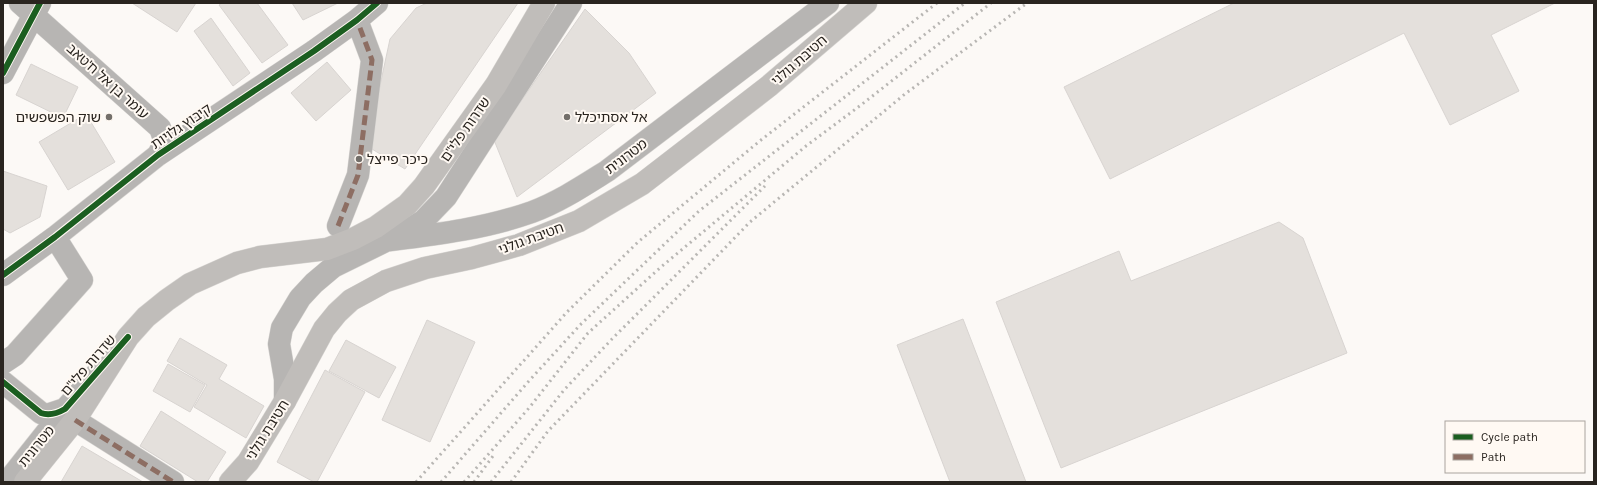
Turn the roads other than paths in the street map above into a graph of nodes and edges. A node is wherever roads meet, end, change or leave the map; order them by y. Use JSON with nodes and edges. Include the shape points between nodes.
{"nodes":[{"id":1,"x":9,"y":3,"type":"edge"},
{"id":2,"x":377,"y":3,"type":"edge"},
{"id":3,"x":544,"y":3,"type":"edge"},
{"id":4,"x":571,"y":3,"type":"edge"},
{"id":5,"x":828,"y":3,"type":"edge"},
{"id":6,"x":866,"y":3,"type":"edge"},
{"id":7,"x":31,"y":7,"type":"edge"},
{"id":8,"x":357,"y":20,"type":"junction"},
{"id":9,"x":14,"y":51,"type":"junction"},
{"id":10,"x":3,"y":73,"type":"edge"},
{"id":11,"x":158,"y":155,"type":"junction"},
{"id":12,"x":338,"y":226,"type":"dead end"},
{"id":13,"x":55,"y":236,"type":"junction"},
{"id":14,"x":391,"y":239,"type":"junction"},
{"id":15,"x":327,"y":249,"type":"junction"},
{"id":16,"x":3,"y":275,"type":"edge"},
{"id":17,"x":3,"y":363,"type":"edge"},
{"id":18,"x":4,"y":385,"type":"edge"},
{"id":19,"x":285,"y":401,"type":"junction"},
{"id":20,"x":70,"y":415,"type":"junction"},
{"id":21,"x":248,"y":462,"type":"junction"},
{"id":22,"x":7,"y":482,"type":"edge"},
{"id":23,"x":25,"y":482,"type":"edge"},
{"id":24,"x":173,"y":482,"type":"edge"},
{"id":25,"x":230,"y":482,"type":"edge"},
{"id":26,"x":240,"y":482,"type":"edge"}],
"edges":[{"from":1,"to":9,"type":"street","via":[[15,26]]},
{"from":2,"to":8,"type":"street","name":"קיבוץ גלויות"},
{"from":3,"to":15,"type":"highway","name":"שדרות פלי\"ם","via":[[496,85],[416,196],[376,227],[353,240]]},
{"from":4,"to":14,"type":"street","name":"מטרונית","via":[[446,197],[423,221]]},
{"from":5,"to":14,"type":"street","name":"מטרונית","via":[[607,171],[571,194],[533,212],[483,226],[438,235]]},
{"from":6,"to":19,"type":"highway","name":"חטיבת גולני","via":[[769,86],[642,184],[578,221],[519,245],[425,268],[386,281],[351,300],[324,329]]},
{"from":7,"to":9,"type":"street"},
{"from":7,"to":11,"type":"street","name":"עומר בן אל ח'טאב","via":[[160,128],[165,142]]},
{"from":8,"to":11,"type":"street","name":"קיבוץ גלויות"},
{"from":8,"to":12,"type":"street","via":[[372,60],[358,175]]},
{"from":9,"to":10,"type":"street"},
{"from":11,"to":13,"type":"street","name":"קיבוץ גלויות"},
{"from":13,"to":16,"type":"street","name":"קיבוץ גלויות"},
{"from":13,"to":17,"type":"street","via":[[82,280],[15,355]]},
{"from":14,"to":15,"type":"street","name":"מטרונית"},
{"from":14,"to":19,"type":"street","name":"מטרונית","via":[[333,267],[300,298],[282,328],[279,344],[285,379]]},
{"from":15,"to":20,"type":"highway","name":"שדרות פלי\"ם","via":[[260,257],[215,272],[190,284],[146,317]]},
{"from":18,"to":20,"type":"street","via":[[41,413]]},
{"from":19,"to":21,"type":"highway","name":"חטיבת גולני"},
{"from":20,"to":22,"type":"street","name":"מטרונית"},
{"from":20,"to":23,"type":"highway","name":"שדרות פלי\"ם"},
{"from":20,"to":24,"type":"street"},
{"from":21,"to":25,"type":"highway","name":"חטיבת גולני"},
{"from":21,"to":26,"type":"highway"}]}
